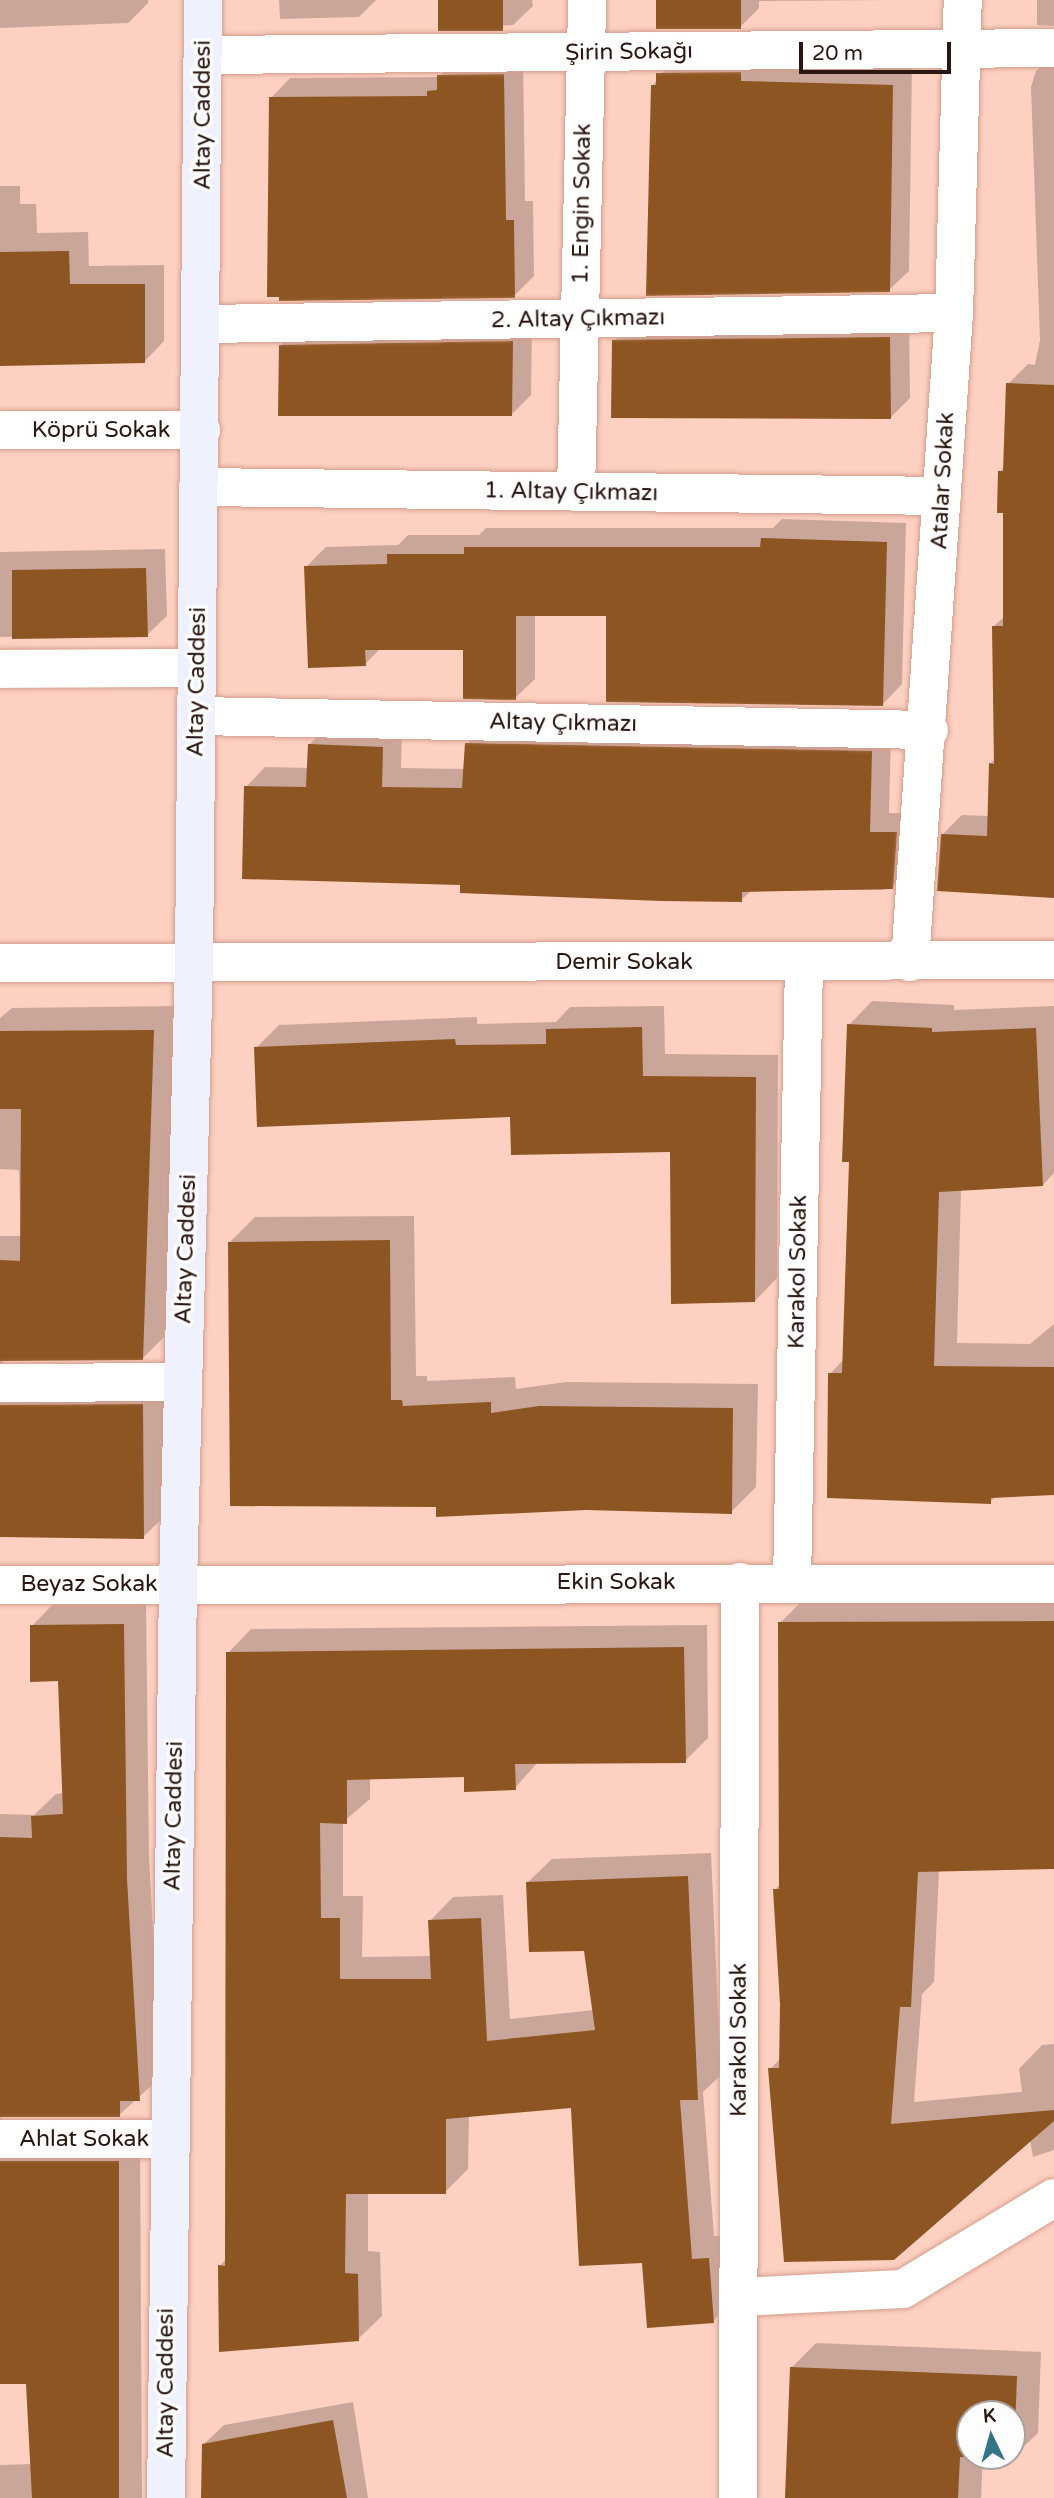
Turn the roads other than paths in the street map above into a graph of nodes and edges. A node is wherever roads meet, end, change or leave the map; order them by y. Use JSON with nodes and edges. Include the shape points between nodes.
{"nodes":[{"id":1,"x":203,"y":0,"type":"edge"},
{"id":2,"x":587,"y":0,"type":"edge"},
{"id":3,"x":963,"y":0,"type":"edge"},
{"id":4,"x":962,"y":48,"type":"junction"},
{"id":5,"x":1054,"y":48,"type":"edge"},
{"id":6,"x":586,"y":52,"type":"junction"},
{"id":7,"x":204,"y":55,"type":"junction"},
{"id":8,"x":954,"y":313,"type":"junction"},
{"id":9,"x":580,"y":320,"type":"junction"},
{"id":10,"x":203,"y":324,"type":"junction"},
{"id":11,"x":0,"y":430,"type":"edge"},
{"id":12,"x":201,"y":430,"type":"junction"},
{"id":13,"x":200,"y":487,"type":"junction"},
{"id":14,"x":576,"y":492,"type":"junction"},
{"id":15,"x":942,"y":496,"type":"junction"},
{"id":16,"x":197,"y":668,"type":"junction"},
{"id":17,"x":0,"y":669,"type":"edge"},
{"id":18,"x":197,"y":716,"type":"junction"},
{"id":19,"x":929,"y":730,"type":"junction"},
{"id":20,"x":1054,"y":960,"type":"edge"},
{"id":21,"x":194,"y":962,"type":"junction"},
{"id":22,"x":804,"y":962,"type":"junction"},
{"id":23,"x":910,"y":962,"type":"junction"},
{"id":24,"x":0,"y":963,"type":"edge"},
{"id":25,"x":182,"y":1382,"type":"junction"},
{"id":26,"x":0,"y":1383,"type":"edge"},
{"id":27,"x":740,"y":1582,"type":"junction"},
{"id":28,"x":792,"y":1582,"type":"junction"},
{"id":29,"x":178,"y":1584,"type":"junction"},
{"id":30,"x":1054,"y":1584,"type":"edge"},
{"id":31,"x":0,"y":1585,"type":"edge"},
{"id":32,"x":0,"y":2138,"type":"edge"},
{"id":33,"x":168,"y":2139,"type":"junction"},
{"id":34,"x":1054,"y":2198,"type":"edge"},
{"id":35,"x":738,"y":2297,"type":"junction"},
{"id":36,"x":166,"y":2498,"type":"edge"},
{"id":37,"x":738,"y":2498,"type":"edge"}],
"edges":[{"from":1,"to":7,"type":"main road","name":"Altay Caddesi"},
{"from":2,"to":6,"type":"street","name":"1. Engin Sokak"},
{"from":3,"to":4,"type":"street","name":"Atalar Sokak"},
{"from":4,"to":5,"type":"street","name":"Şirin Sokağı"},
{"from":4,"to":6,"type":"street","name":"Şirin Sokağı"},
{"from":4,"to":8,"type":"street","name":"Atalar Sokak"},
{"from":6,"to":7,"type":"street","name":"Şirin Sokağı"},
{"from":6,"to":9,"type":"street","name":"1. Engin Sokak"},
{"from":7,"to":10,"type":"main road","name":"Altay Caddesi"},
{"from":8,"to":9,"type":"street","name":"2. Altay Çıkmazı"},
{"from":8,"to":15,"type":"street","name":"Atalar Sokak"},
{"from":9,"to":10,"type":"street","name":"2. Altay Çıkmazı"},
{"from":9,"to":14,"type":"street","name":"1. Engin Sokak"},
{"from":10,"to":12,"type":"main road","name":"Altay Caddesi"},
{"from":11,"to":12,"type":"street","name":"Köprü Sokak"},
{"from":12,"to":13,"type":"main road","name":"Altay Caddesi"},
{"from":13,"to":14,"type":"street","name":"1. Altay Çıkmazı"},
{"from":13,"to":16,"type":"main road","name":"Altay Caddesi"},
{"from":14,"to":15,"type":"street","name":"1. Altay Çıkmazı"},
{"from":15,"to":19,"type":"street","name":"Atalar Sokak"},
{"from":16,"to":17,"type":"street"},
{"from":16,"to":18,"type":"main road","name":"Altay Caddesi"},
{"from":18,"to":19,"type":"street","name":"Altay Çıkmazı"},
{"from":18,"to":21,"type":"main road","name":"Altay Caddesi"},
{"from":19,"to":23,"type":"street","name":"Atalar Sokak"},
{"from":20,"to":23,"type":"street","name":"Demir Sokak"},
{"from":21,"to":22,"type":"street","name":"Demir Sokak"},
{"from":21,"to":24,"type":"street","name":"Demir Sokak"},
{"from":21,"to":25,"type":"main road","name":"Altay Caddesi"},
{"from":22,"to":23,"type":"street","name":"Demir Sokak"},
{"from":22,"to":28,"type":"street","name":"Karakol Sokak"},
{"from":25,"to":26,"type":"street"},
{"from":25,"to":29,"type":"main road","name":"Altay Caddesi"},
{"from":27,"to":28,"type":"street","name":"Ekin Sokak"},
{"from":27,"to":29,"type":"street","name":"Ekin Sokak"},
{"from":27,"to":35,"type":"street","name":"Karakol Sokak"},
{"from":28,"to":30,"type":"street","name":"Ekin Sokak"},
{"from":29,"to":31,"type":"street","name":"Beyaz Sokak"},
{"from":29,"to":33,"type":"main road","name":"Altay Caddesi"},
{"from":32,"to":33,"type":"street","name":"Ahlat Sokak"},
{"from":33,"to":36,"type":"main road","name":"Altay Caddesi"},
{"from":34,"to":35,"type":"street","via":[[903,2289]]},
{"from":35,"to":37,"type":"street","name":"Karakol Sokak"}]}
